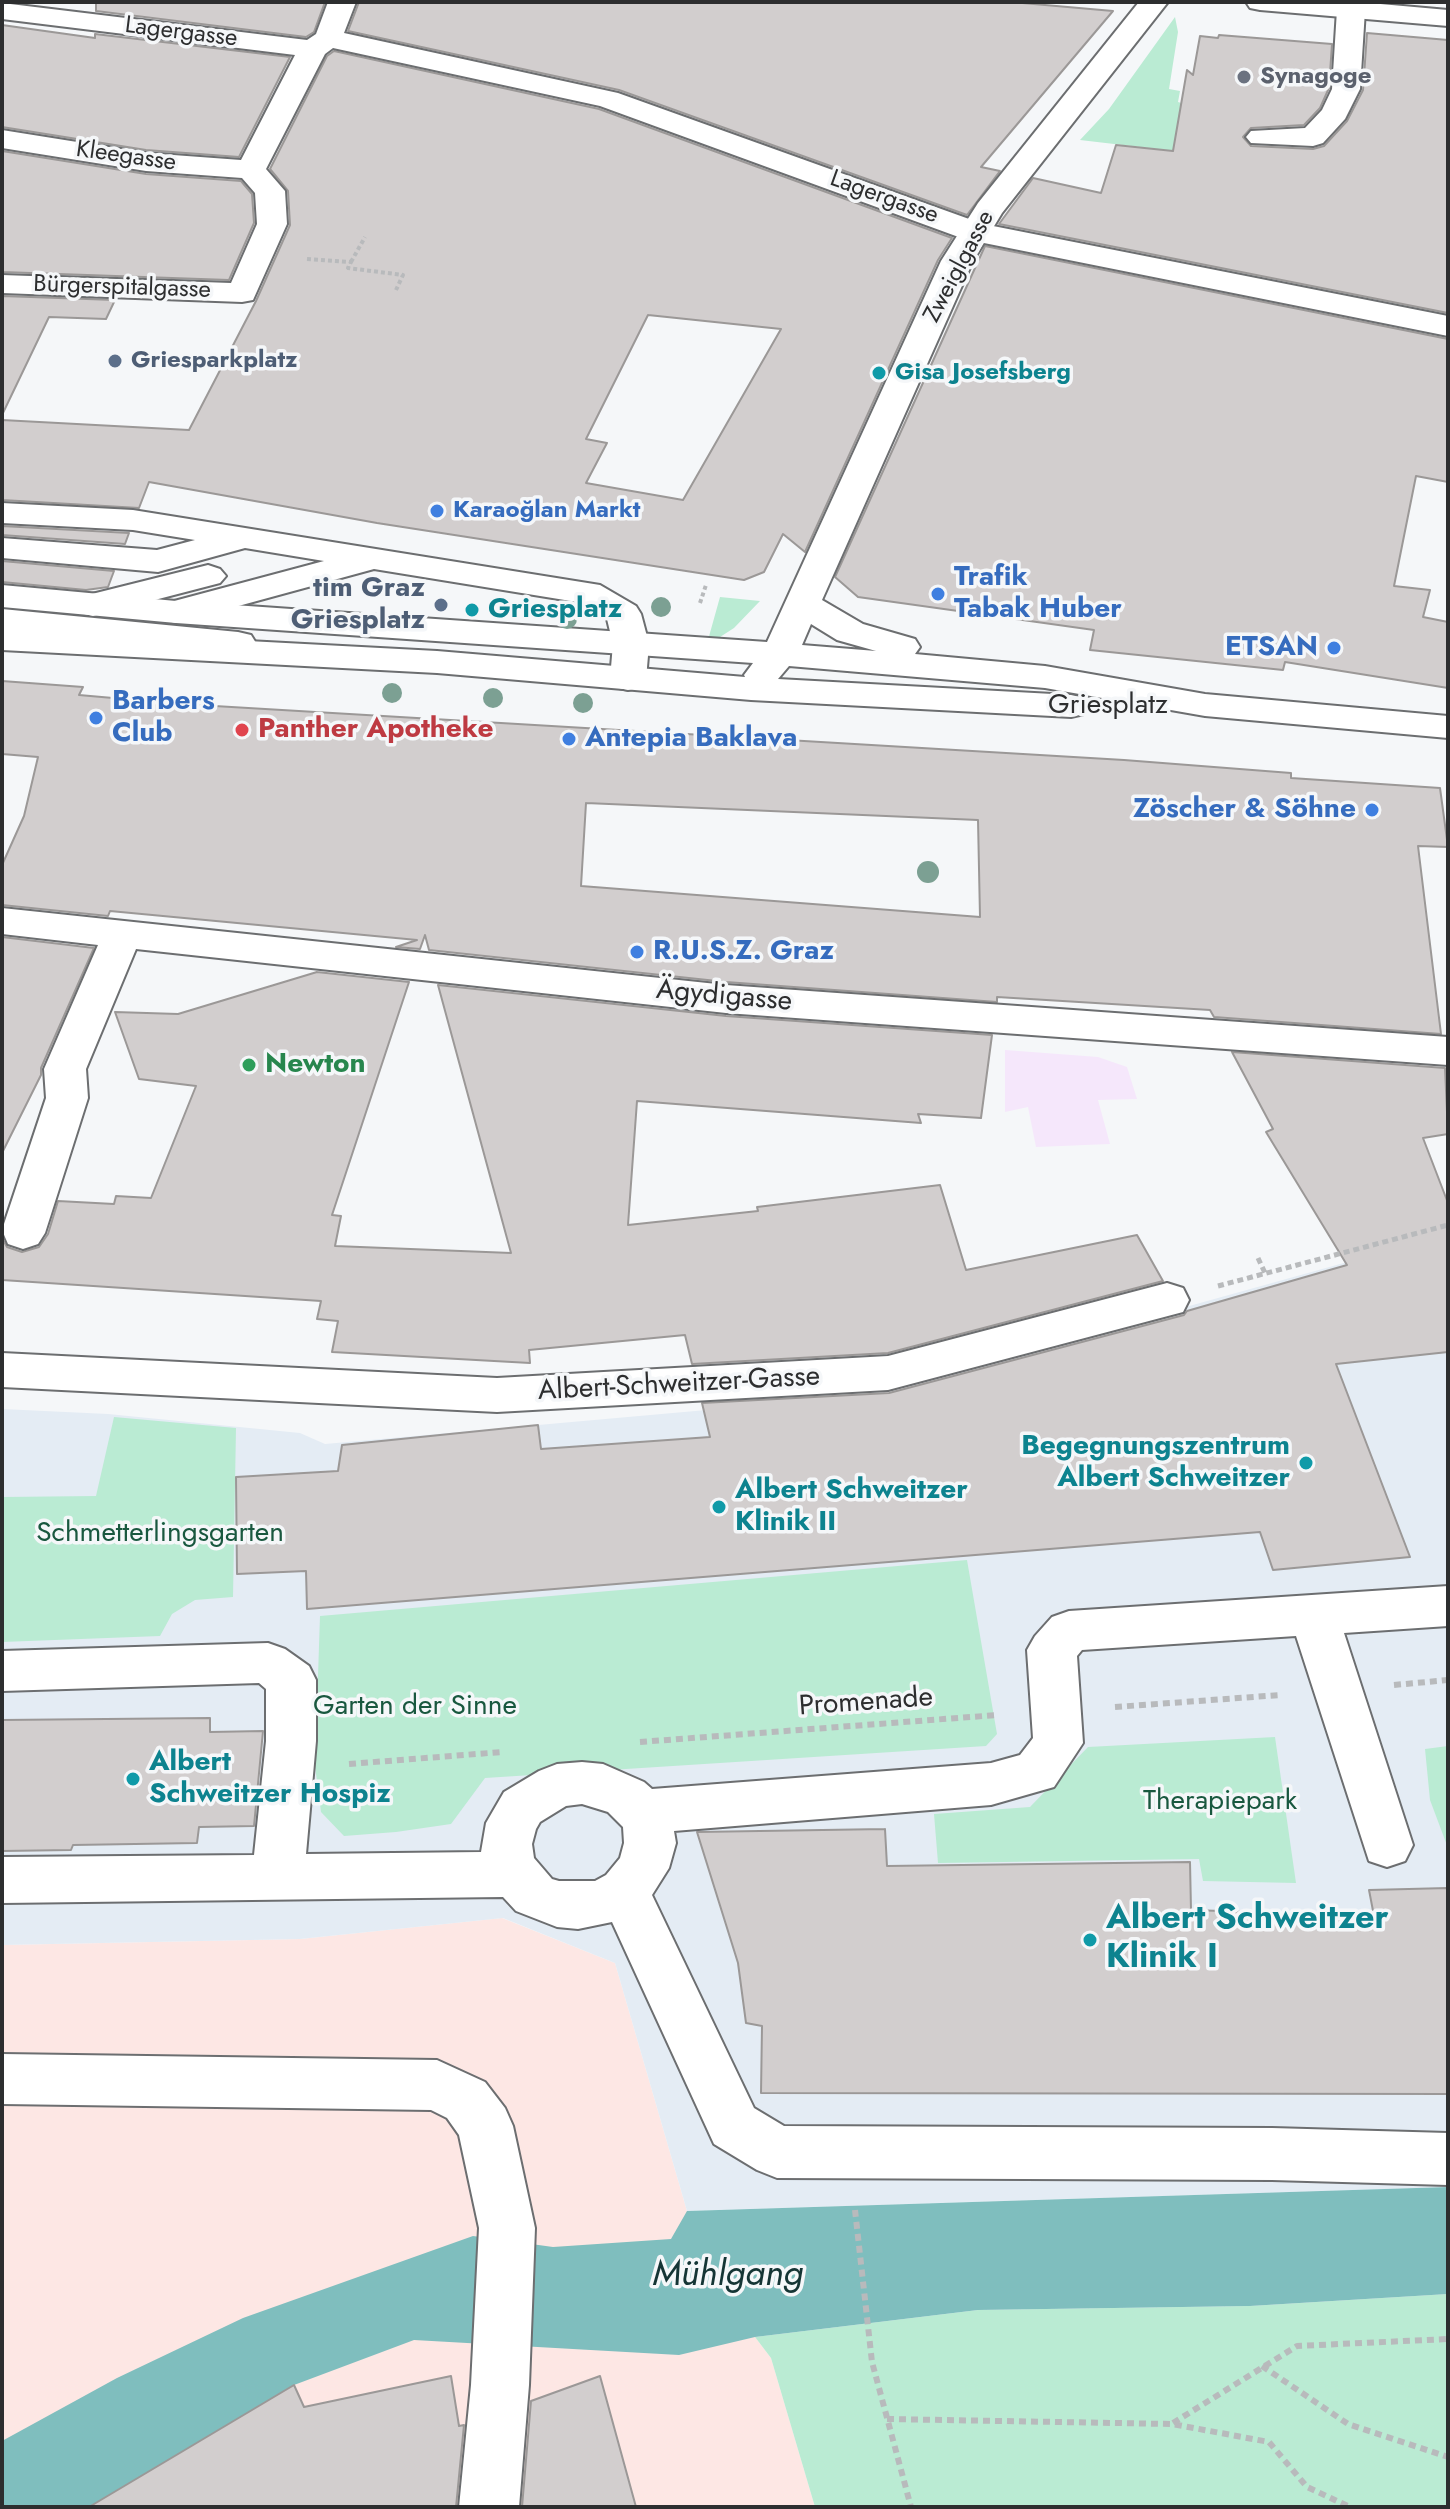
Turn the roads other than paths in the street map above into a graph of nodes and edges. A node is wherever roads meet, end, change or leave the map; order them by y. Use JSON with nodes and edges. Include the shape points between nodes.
{"nodes":[{"id":1,"x":342,"y":2,"type":"edge"},
{"id":2,"x":1154,"y":2,"type":"edge"},
{"id":3,"x":1260,"y":2,"type":"edge"},
{"id":4,"x":1351,"y":10,"type":"junction"},
{"id":5,"x":2,"y":11,"type":"edge"},
{"id":6,"x":1448,"y":18,"type":"edge"},
{"id":7,"x":320,"y":43,"type":"junction"},
{"id":8,"x":1261,"y":137,"type":"dead end"},
{"id":9,"x":2,"y":139,"type":"edge"},
{"id":10,"x":251,"y":170,"type":"junction"},
{"id":11,"x":975,"y":232,"type":"junction"},
{"id":12,"x":2,"y":284,"type":"edge"},
{"id":13,"x":1448,"y":326,"type":"edge"},
{"id":14,"x":2,"y":513,"type":"edge"},
{"id":15,"x":76,"y":517,"type":"junction"},
{"id":16,"x":2,"y":533,"type":"edge"},
{"id":17,"x":249,"y":537,"type":"junction"},
{"id":18,"x":2,"y":548,"type":"edge"},
{"id":19,"x":315,"y":548,"type":"junction"},
{"id":20,"x":378,"y":558,"type":"junction"},
{"id":21,"x":434,"y":570,"type":"junction"},
{"id":22,"x":2,"y":596,"type":"edge"},
{"id":23,"x":803,"y":604,"type":"junction"},
{"id":24,"x":93,"y":605,"type":"junction"},
{"id":25,"x":176,"y":612,"type":"junction"},
{"id":26,"x":261,"y":617,"type":"junction"},
{"id":27,"x":2,"y":620,"type":"edge"},
{"id":28,"x":2,"y":639,"type":"edge"},
{"id":29,"x":779,"y":655,"type":"junction"},
{"id":30,"x":629,"y":661,"type":"junction"},
{"id":31,"x":437,"y":662,"type":"junction"},
{"id":32,"x":986,"y":671,"type":"junction"},
{"id":33,"x":751,"y":689,"type":"junction"},
{"id":34,"x":1205,"y":705,"type":"junction"},
{"id":35,"x":1448,"y":727,"type":"edge"},
{"id":36,"x":2,"y":921,"type":"edge"},
{"id":37,"x":122,"y":935,"type":"junction"},
{"id":38,"x":1448,"y":1051,"type":"edge"},
{"id":39,"x":23,"y":1233,"type":"dead end"},
{"id":40,"x":1167,"y":1300,"type":"road end"},
{"id":41,"x":2,"y":1370,"type":"edge"},
{"id":42,"x":1448,"y":1606,"type":"edge"},
{"id":43,"x":1314,"y":1615,"type":"junction"},
{"id":44,"x":2,"y":1671,"type":"edge"},
{"id":45,"x":641,"y":1812,"type":"junction"},
{"id":46,"x":1387,"y":1845,"type":"dead end"},
{"id":47,"x":515,"y":1874,"type":"junction"},
{"id":48,"x":278,"y":1878,"type":"junction"},
{"id":49,"x":2,"y":1880,"type":"edge"},
{"id":50,"x":624,"y":1891,"type":"junction"},
{"id":51,"x":2,"y":2079,"type":"edge"},
{"id":52,"x":1448,"y":2159,"type":"edge"},
{"id":53,"x":489,"y":2507,"type":"edge"}],
"edges":[{"from":1,"to":7,"type":"street"},
{"from":2,"to":11,"type":"street","name":"Zweiglgasse"},
{"from":3,"to":4,"type":"street"},
{"from":4,"to":6,"type":"street"},
{"from":4,"to":8,"type":"street","via":[[1346,89],[1335,113],[1313,137]]},
{"from":5,"to":7,"type":"street","name":"Lagergasse"},
{"from":7,"to":10,"type":"street"},
{"from":7,"to":11,"type":"street","name":"Lagergasse","via":[[608,99]]},
{"from":9,"to":10,"type":"street","name":"Kleegasse","via":[[146,162]]},
{"from":10,"to":12,"type":"street","name":"Bürgerspitalgasse","via":[[270,191],[272,224],[242,293]]},
{"from":11,"to":13,"type":"street","name":"Lagergasse"},
{"from":11,"to":23,"type":"street","name":"Zweiglgasse","via":[[957,261]]},
{"from":14,"to":15,"type":"street"},
{"from":15,"to":16,"type":"street"},
{"from":15,"to":17,"type":"street"},
{"from":17,"to":18,"type":"street","via":[[158,561]]},
{"from":17,"to":19,"type":"street"},
{"from":19,"to":20,"type":"street"},
{"from":19,"to":24,"type":"street"},
{"from":20,"to":21,"type":"street"},
{"from":20,"to":25,"type":"street"},
{"from":21,"to":26,"type":"street"},
{"from":21,"to":30,"type":"street","via":[[587,593],[623,614]]},
{"from":22,"to":24,"type":"street","name":"Griesplatz"},
{"from":23,"to":29,"type":"street","name":"Zweiglgasse"},
{"from":23,"to":32,"type":"street","name":"Griesplatz","via":[[850,632]]},
{"from":24,"to":25,"type":"street","name":"Griesplatz"},
{"from":25,"to":26,"type":"street","name":"Griesplatz"},
{"from":26,"to":30,"type":"street","name":"Griesplatz"},
{"from":27,"to":31,"type":"street","name":"Griesplatz"},
{"from":28,"to":31,"type":"street","name":"Griesplatz"},
{"from":29,"to":30,"type":"street","name":"Griesplatz"},
{"from":29,"to":32,"type":"street","name":"Griesplatz"},
{"from":29,"to":33,"type":"street","name":"Zweiglgasse"},
{"from":30,"to":31,"type":"street","name":"Griesplatz"},
{"from":30,"to":33,"type":"street","name":"Griesplatz"},
{"from":32,"to":34,"type":"street","name":"Griesplatz"},
{"from":33,"to":34,"type":"street","name":"Griesplatz","via":[[1039,706]]},
{"from":34,"to":35,"type":"street","name":"Griesplatz"},
{"from":36,"to":37,"type":"street","name":"Ägydigasse"},
{"from":37,"to":38,"type":"street","name":"Ägydigasse","via":[[726,999]]},
{"from":37,"to":39,"type":"street","via":[[65,1069],[67,1098]]},
{"from":40,"to":41,"type":"street","name":"Albert-Schweitzer-Gasse","via":[[888,1373],[497,1395]]},
{"from":42,"to":43,"type":"street"},
{"from":43,"to":45,"type":"street","via":[[1069,1631],[1052,1650],[1058,1743],[1036,1772],[1006,1780]]},
{"from":43,"to":46,"type":"street"},
{"from":44,"to":48,"type":"street","via":[[268,1663],[291,1680]]},
{"from":45,"to":47,"type":"street","via":[[603,1786],[582,1783],[541,1793],[512,1823],[506,1844]]},
{"from":45,"to":50,"type":"street","via":[[650,1843],[643,1868]]},
{"from":47,"to":48,"type":"street"},
{"from":47,"to":50,"type":"street","via":[[534,1895],[557,1904],[604,1902]]},
{"from":48,"to":49,"type":"street"},
{"from":50,"to":52,"type":"street","via":[[734,2126],[777,2152]]},
{"from":51,"to":53,"type":"street","via":[[437,2085],[466,2100],[485,2126],[507,2228]]}]}
